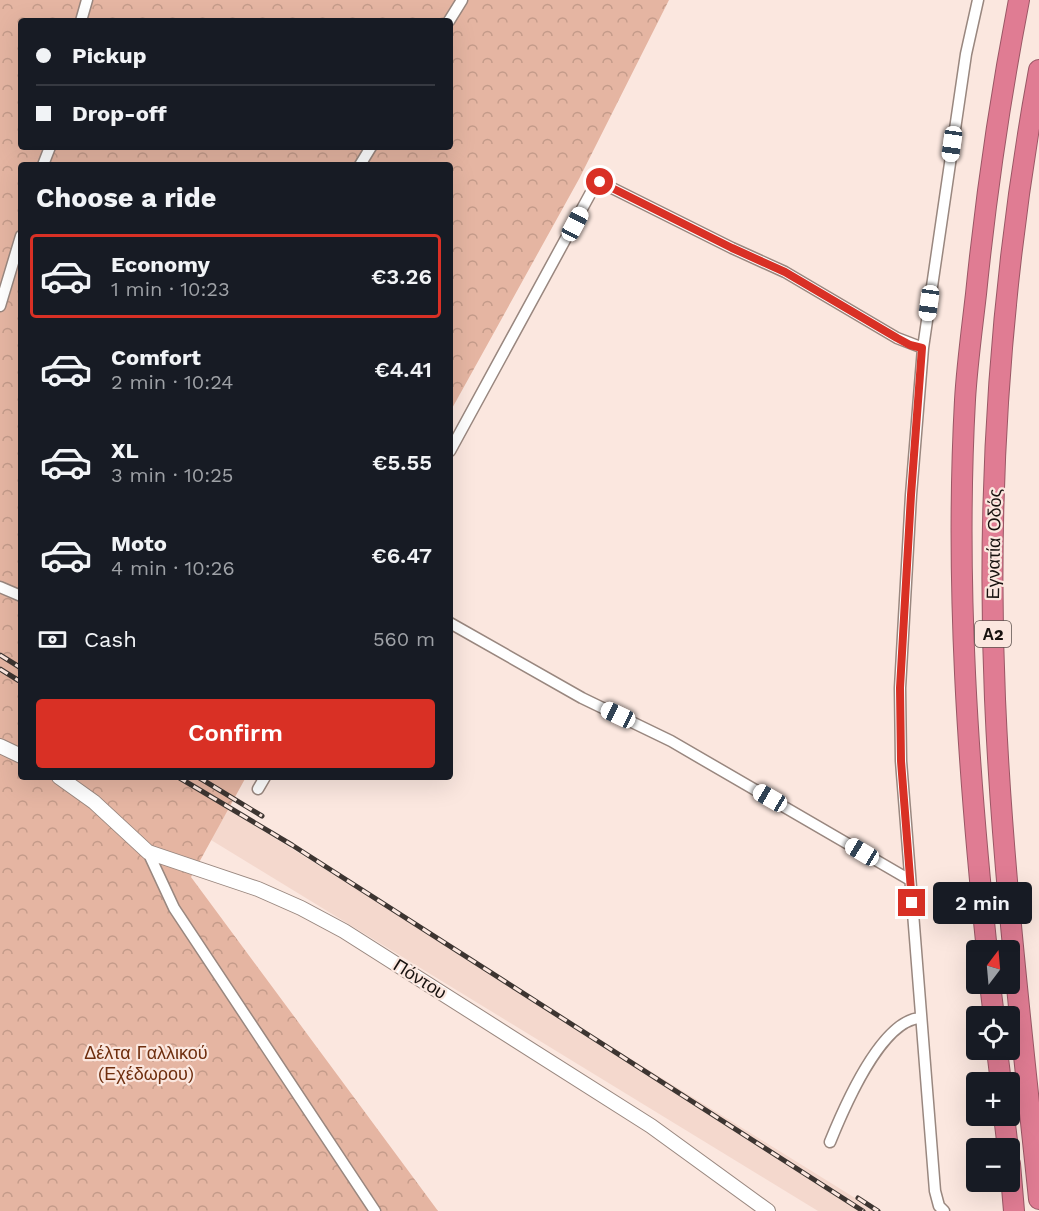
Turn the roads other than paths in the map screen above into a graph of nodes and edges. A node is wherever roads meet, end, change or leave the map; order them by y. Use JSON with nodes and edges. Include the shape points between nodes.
{"nodes":[{"id":1,"x":87,"y":0,"type":"edge"},
{"id":2,"x":462,"y":0,"type":"edge"},
{"id":3,"x":978,"y":0,"type":"edge"},
{"id":4,"x":1019,"y":0,"type":"edge"},
{"id":5,"x":82,"y":18,"type":"edge"},
{"id":6,"x":451,"y":18,"type":"edge"},
{"id":7,"x":1039,"y":70,"type":"edge"},
{"id":8,"x":18,"y":246,"type":"edge"},
{"id":9,"x":0,"y":306,"type":"edge"},
{"id":10,"x":922,"y":348,"type":"junction"},
{"id":11,"x":453,"y":445,"type":"edge"},
{"id":12,"x":0,"y":587,"type":"edge"},
{"id":13,"x":18,"y":595,"type":"edge"},
{"id":14,"x":453,"y":624,"type":"edge"},
{"id":15,"x":0,"y":746,"type":"edge"},
{"id":16,"x":18,"y":755,"type":"edge"},
{"id":17,"x":63,"y":780,"type":"edge"},
{"id":18,"x":263,"y":780,"type":"edge"},
{"id":19,"x":258,"y":789,"type":"dead end"},
{"id":20,"x":148,"y":852,"type":"junction"},
{"id":21,"x":910,"y":880,"type":"junction"},
{"id":22,"x":986,"y":940,"type":"edge"},
{"id":23,"x":921,"y":1017,"type":"junction"},
{"id":24,"x":830,"y":1143,"type":"dead end"},
{"id":25,"x":1012,"y":1192,"type":"edge"},
{"id":26,"x":1039,"y":1199,"type":"edge"},
{"id":27,"x":375,"y":1211,"type":"edge"},
{"id":28,"x":768,"y":1211,"type":"edge"},
{"id":29,"x":944,"y":1211,"type":"edge"},
{"id":30,"x":1014,"y":1211,"type":"edge"}],
"edges":[{"from":1,"to":5,"type":"street"},
{"from":2,"to":6,"type":"street"},
{"from":3,"to":10,"type":"street","via":[[966,54]]},
{"from":4,"to":22,"type":"highway","name":"Εγνατία Οδός","number":"Α2","via":[[992,155],[965,397],[962,581],[969,766]]},
{"from":7,"to":26,"type":"highway","name":"Εγνατία Οδός","number":"Α2","via":[[1016,215],[997,398],[992,580],[1002,819]]},
{"from":8,"to":9,"type":"street"},
{"from":10,"to":11,"type":"street","via":[[897,338],[785,272],[600,182]]},
{"from":10,"to":21,"type":"street","via":[[900,688]]},
{"from":12,"to":13,"type":"street"},
{"from":14,"to":21,"type":"street","via":[[582,698],[671,741]]},
{"from":15,"to":16,"type":"street"},
{"from":17,"to":20,"type":"street","name":"Πόντου","via":[[94,802]]},
{"from":18,"to":19,"type":"street"},
{"from":20,"to":27,"type":"street","via":[[174,908]]},
{"from":20,"to":28,"type":"street","name":"Πόντου","via":[[258,889],[344,931],[651,1126]]},
{"from":21,"to":23,"type":"street"},
{"from":23,"to":24,"type":"street","via":[[907,1020],[872,1057]]},
{"from":23,"to":29,"type":"street","via":[[935,1191]]},
{"from":25,"to":30,"type":"highway"}]}
